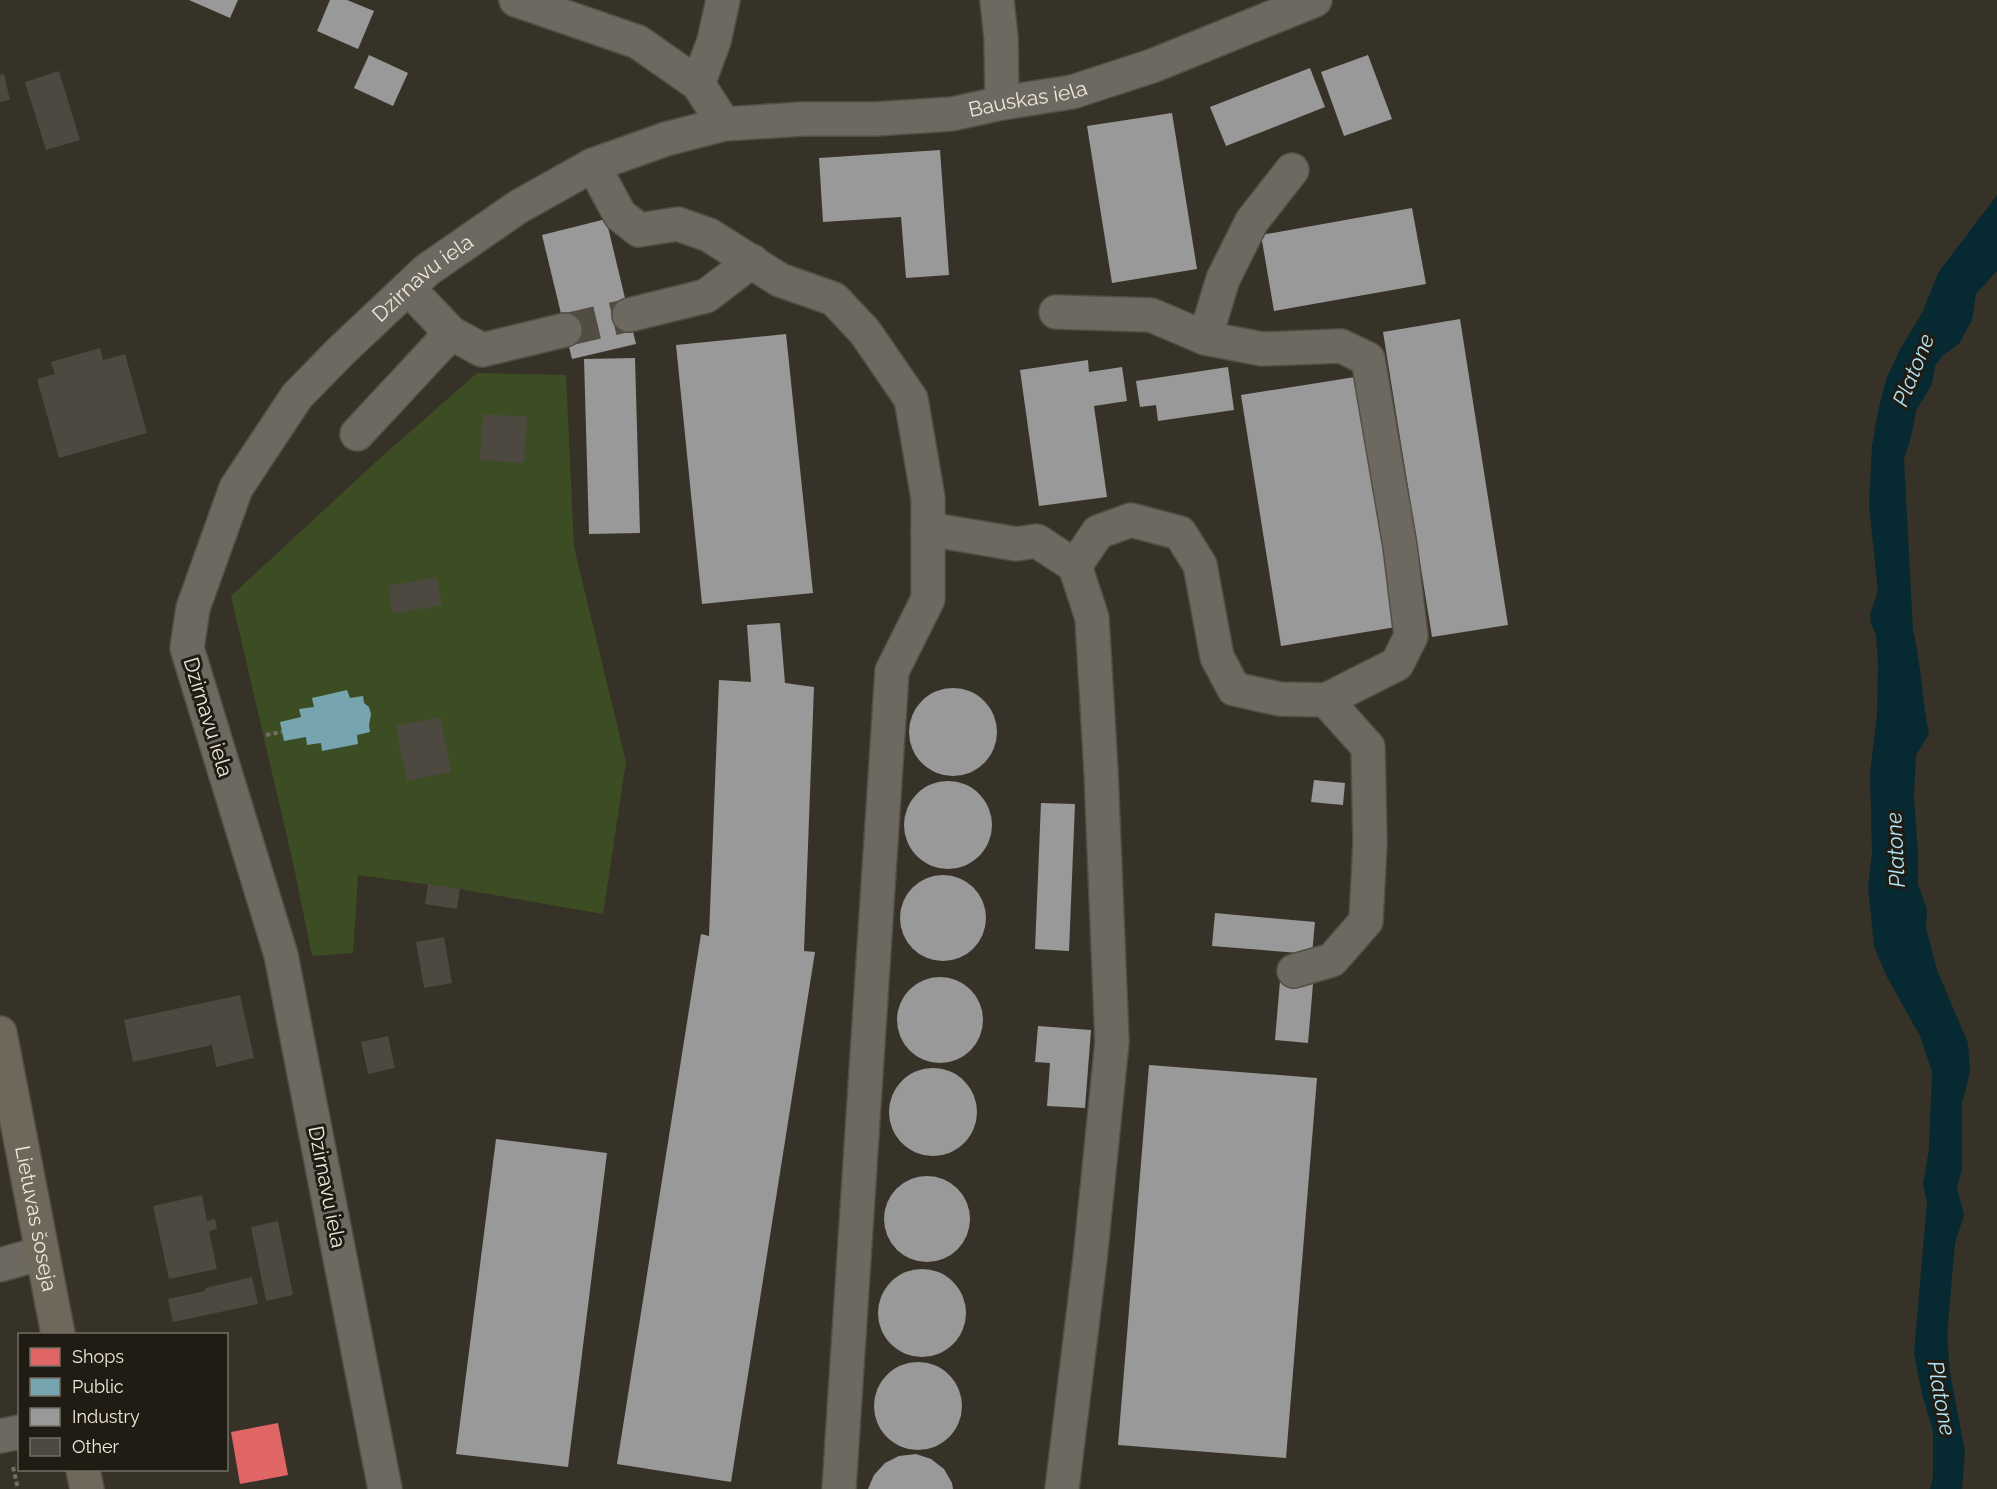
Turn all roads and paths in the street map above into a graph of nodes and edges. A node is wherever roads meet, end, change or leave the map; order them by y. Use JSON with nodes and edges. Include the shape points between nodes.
{"nodes":[{"id":1,"x":516,"y":0,"type":"edge"},
{"id":2,"x":723,"y":0,"type":"edge"},
{"id":3,"x":997,"y":0,"type":"edge"},
{"id":4,"x":1315,"y":0,"type":"edge"},
{"id":5,"x":698,"y":84,"type":"junction"},
{"id":6,"x":1002,"y":103,"type":"junction"},
{"id":7,"x":724,"y":124,"type":"junction"},
{"id":8,"x":593,"y":165,"type":"junction"},
{"id":9,"x":1292,"y":170,"type":"dead end"},
{"id":10,"x":752,"y":261,"type":"junction"},
{"id":11,"x":408,"y":288,"type":"junction"},
{"id":12,"x":1056,"y":312,"type":"dead end"},
{"id":13,"x":629,"y":315,"type":"tunnel mouth"},
{"id":14,"x":565,"y":330,"type":"tunnel mouth"},
{"id":15,"x":451,"y":333,"type":"junction"},
{"id":16,"x":1205,"y":338,"type":"junction"},
{"id":17,"x":357,"y":434,"type":"dead end"},
{"id":18,"x":928,"y":529,"type":"junction"},
{"id":19,"x":1075,"y":566,"type":"junction"},
{"id":20,"x":1326,"y":700,"type":"junction"},
{"id":21,"x":282,"y":732,"type":"dead end"},
{"id":22,"x":266,"y":735,"type":"dead end"},
{"id":23,"x":1294,"y":971,"type":"dead end"},
{"id":24,"x":0,"y":1033,"type":"edge"},
{"id":25,"x":42,"y":1253,"type":"junction"},
{"id":26,"x":0,"y":1265,"type":"edge"},
{"id":27,"x":58,"y":1333,"type":"edge"},
{"id":28,"x":18,"y":1432,"type":"edge"},
{"id":29,"x":0,"y":1436,"type":"edge"},
{"id":30,"x":83,"y":1471,"type":"edge"},
{"id":31,"x":87,"y":1489,"type":"edge"},
{"id":32,"x":385,"y":1489,"type":"edge"},
{"id":33,"x":839,"y":1489,"type":"edge"},
{"id":34,"x":1062,"y":1489,"type":"edge"}],
"edges":[{"from":1,"to":5,"type":"street","via":[[638,42]]},
{"from":2,"to":5,"type":"street","via":[[714,41]]},
{"from":3,"to":6,"type":"street"},
{"from":4,"to":6,"type":"street","name":"Bauskas iela","via":[[1152,66],[1072,92]]},
{"from":5,"to":7,"type":"street"},
{"from":6,"to":7,"type":"street","name":"Bauskas iela","via":[[941,115],[875,120]]},
{"from":7,"to":8,"type":"street","name":"Dzirnavu iela","via":[[666,139]]},
{"from":8,"to":10,"type":"street","via":[[620,214],[639,230],[678,224],[709,235]]},
{"from":8,"to":11,"type":"street","name":"Dzirnavu iela","via":[[518,207],[427,270]]},
{"from":9,"to":16,"type":"street","via":[[1252,221],[1223,279]]},
{"from":10,"to":13,"type":"street","via":[[706,296]]},
{"from":10,"to":18,"type":"street","via":[[780,280],[834,299],[865,332],[911,399],[928,498]]},
{"from":11,"to":15,"type":"street"},
{"from":11,"to":32,"type":"street","name":"Dzirnavu iela","via":[[297,396],[236,488],[193,608],[187,648],[281,955]]},
{"from":12,"to":16,"type":"street","via":[[1151,315]]},
{"from":14,"to":15,"type":"street","via":[[482,350]]},
{"from":15,"to":17,"type":"street"},
{"from":16,"to":20,"type":"street","via":[[1262,349],[1341,346],[1368,359],[1411,636],[1397,664]]},
{"from":18,"to":19,"type":"street","via":[[1016,544],[1037,541]]},
{"from":18,"to":33,"type":"street","via":[[928,599],[892,671]]},
{"from":19,"to":20,"type":"street","via":[[1098,532],[1131,520],[1180,533],[1200,565],[1218,657],[1234,689],[1280,699]]},
{"from":19,"to":34,"type":"street","via":[[1092,618],[1112,1042]]},
{"from":20,"to":23,"type":"street","via":[[1368,747],[1370,843],[1366,921],[1332,960]]},
{"from":21,"to":22,"type":"path"},
{"from":24,"to":25,"type":"main road","name":"Lietuvas šoseja"},
{"from":25,"to":26,"type":"street"},
{"from":25,"to":27,"type":"main road","name":"Lietuvas šoseja"},
{"from":28,"to":29,"type":"street"},
{"from":30,"to":31,"type":"main road"}]}
